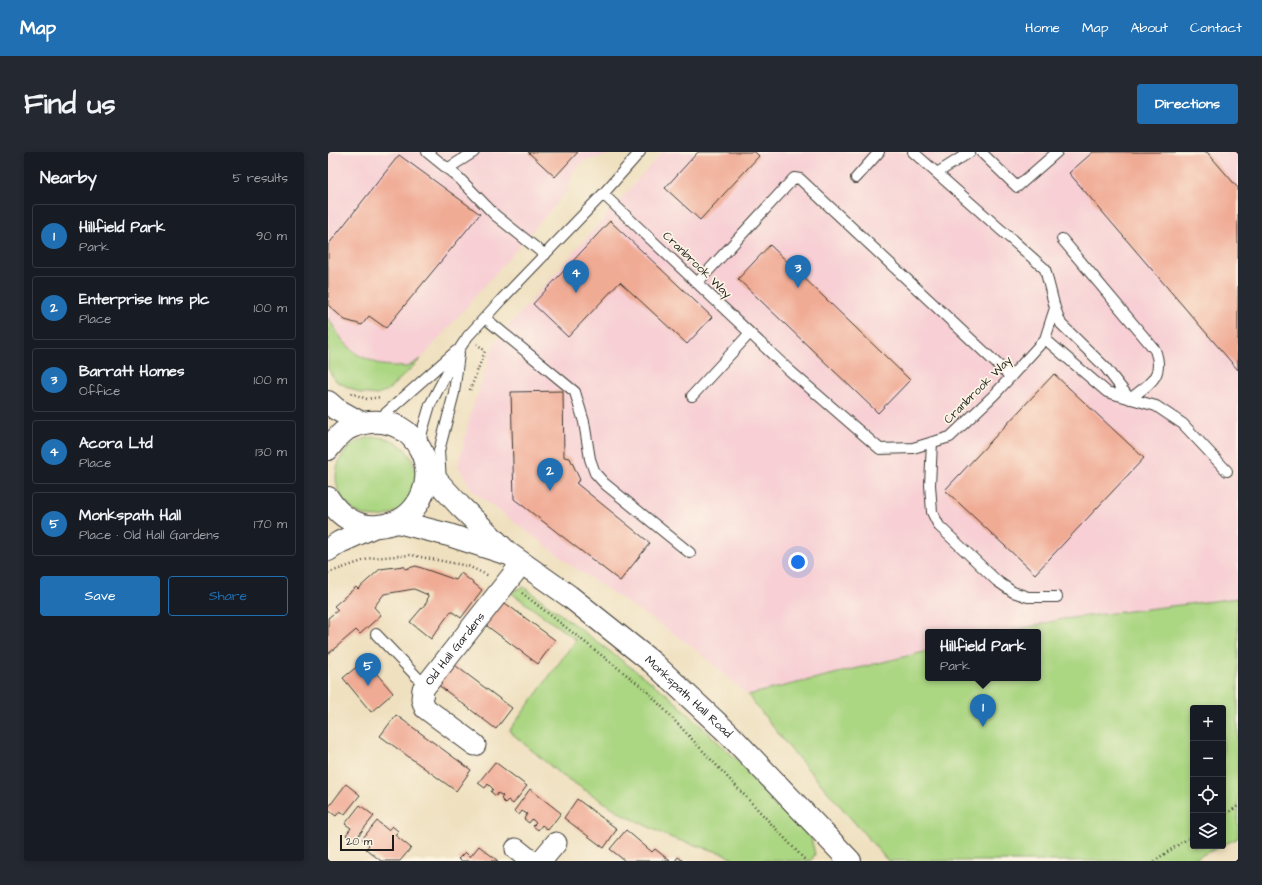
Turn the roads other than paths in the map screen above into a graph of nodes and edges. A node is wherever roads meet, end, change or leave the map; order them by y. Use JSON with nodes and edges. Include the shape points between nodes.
{"nodes":[{"id":1,"x":427,"y":152,"type":"edge"},
{"id":2,"x":474,"y":152,"type":"edge"},
{"id":3,"x":640,"y":152,"type":"edge"},
{"id":4,"x":879,"y":152,"type":"edge"},
{"id":5,"x":913,"y":152,"type":"edge"},
{"id":6,"x":970,"y":152,"type":"edge"},
{"id":7,"x":981,"y":152,"type":"edge"},
{"id":8,"x":1057,"y":152,"type":"edge"},
{"id":9,"x":447,"y":169,"type":"junction"},
{"id":10,"x":937,"y":173,"type":"junction"},
{"id":11,"x":856,"y":178,"type":"dead end"},
{"id":12,"x":603,"y":194,"type":"junction"},
{"id":13,"x":1062,"y":239,"type":"dead end"},
{"id":14,"x":545,"y":254,"type":"junction"},
{"id":15,"x":697,"y":283,"type":"junction"},
{"id":16,"x":1055,"y":308,"type":"junction"},
{"id":17,"x":485,"y":318,"type":"junction"},
{"id":18,"x":750,"y":333,"type":"junction"},
{"id":19,"x":1045,"y":339,"type":"junction"},
{"id":20,"x":460,"y":348,"type":"junction"},
{"id":21,"x":1011,"y":377,"type":"junction"},
{"id":22,"x":692,"y":396,"type":"dead end"},
{"id":23,"x":1130,"y":399,"type":"junction"},
{"id":24,"x":328,"y":402,"type":"edge"},
{"id":25,"x":369,"y":422,"type":"junction"},
{"id":26,"x":932,"y":442,"type":"junction"},
{"id":27,"x":328,"y":449,"type":"edge"},
{"id":28,"x":430,"y":469,"type":"junction"},
{"id":29,"x":1227,"y":471,"type":"dead end"},
{"id":30,"x":328,"y":498,"type":"edge"},
{"id":31,"x":398,"y":522,"type":"junction"},
{"id":32,"x":373,"y":527,"type":"junction"},
{"id":33,"x":328,"y":550,"type":"edge"},
{"id":34,"x":690,"y":553,"type":"dead end"},
{"id":35,"x":515,"y":558,"type":"junction"},
{"id":36,"x":1057,"y":596,"type":"dead end"},
{"id":37,"x":376,"y":634,"type":"dead end"},
{"id":38,"x":426,"y":684,"type":"junction"},
{"id":39,"x":475,"y":745,"type":"dead end"},
{"id":40,"x":556,"y":843,"type":"dead end"},
{"id":41,"x":843,"y":858,"type":"edge"},
{"id":42,"x":541,"y":861,"type":"edge"}],
"edges":[{"from":1,"to":9,"type":"lane"},
{"from":2,"to":9,"type":"lane"},
{"from":3,"to":12,"type":"lane"},
{"from":4,"to":11,"type":"lane"},
{"from":5,"to":10,"type":"lane"},
{"from":6,"to":10,"type":"lane"},
{"from":7,"to":8,"type":"lane","via":[[1017,187]]},
{"from":9,"to":14,"type":"lane","via":[[495,216]]},
{"from":10,"to":16,"type":"lane","via":[[1045,269]]},
{"from":12,"to":14,"type":"lane"},
{"from":12,"to":15,"type":"lane","name":"Cranbrook Way"},
{"from":13,"to":23,"type":"lane","via":[[1155,350],[1159,361],[1157,375]]},
{"from":14,"to":17,"type":"lane"},
{"from":15,"to":18,"type":"lane","name":"Cranbrook Way"},
{"from":15,"to":21,"type":"lane","via":[[794,178],[800,179]]},
{"from":16,"to":19,"type":"lane","name":"Cranbrook Way"},
{"from":16,"to":23,"type":"lane","via":[[1061,324],[1105,367]]},
{"from":17,"to":20,"type":"lane"},
{"from":17,"to":34,"type":"lane","via":[[575,392],[594,473]]},
{"from":18,"to":22,"type":"lane"},
{"from":18,"to":26,"type":"lane","name":"Cranbrook Way","via":[[880,449],[913,448]]},
{"from":19,"to":21,"type":"lane","name":"Cranbrook Way"},
{"from":19,"to":23,"type":"lane","via":[[1107,392]]},
{"from":20,"to":25,"type":"lane"},
{"from":20,"to":28,"type":"lane","via":[[454,393],[439,451]]},
{"from":20,"to":28,"type":"lane","via":[[430,405],[422,432]]},
{"from":21,"to":26,"type":"lane","name":"Cranbrook Way","via":[[950,437]]},
{"from":23,"to":29,"type":"lane","via":[[1156,406],[1183,424]]},
{"from":24,"to":25,"type":"street","name":"Monkspath Hall Road","via":[[336,409]]},
{"from":25,"to":27,"type":"street","via":[[348,429],[336,438]]},
{"from":25,"to":28,"type":"street","name":"Monkspath Hall Road","via":[[390,424],[402,430],[413,439]]},
{"from":26,"to":36,"type":"lane","via":[[932,512],[939,526],[997,581],[1013,592],[1028,597]]},
{"from":28,"to":31,"type":"street","name":"Monkspath Hall Road","via":[[420,500],[410,513]]},
{"from":28,"to":35,"type":"street","name":"Monkspath Hall Road"},
{"from":30,"to":32,"type":"street","name":"Monkspath Hall Road","via":[[344,517],[357,524]]},
{"from":31,"to":32,"type":"street","name":"Monkspath Hall Road"},
{"from":31,"to":35,"type":"street","name":"Monkspath Hall Road","via":[[448,535]]},
{"from":32,"to":33,"type":"street","name":"Monkspath Hall Road"},
{"from":35,"to":38,"type":"street","name":"Old Hall Gardens","via":[[506,584]]},
{"from":35,"to":41,"type":"street","name":"Monkspath Hall Road","via":[[569,596],[653,663],[729,734]]},
{"from":37,"to":38,"type":"lane"},
{"from":38,"to":39,"type":"street","name":"Old Hall Gardens","via":[[422,699],[425,708]]},
{"from":40,"to":42,"type":"street"}]}
